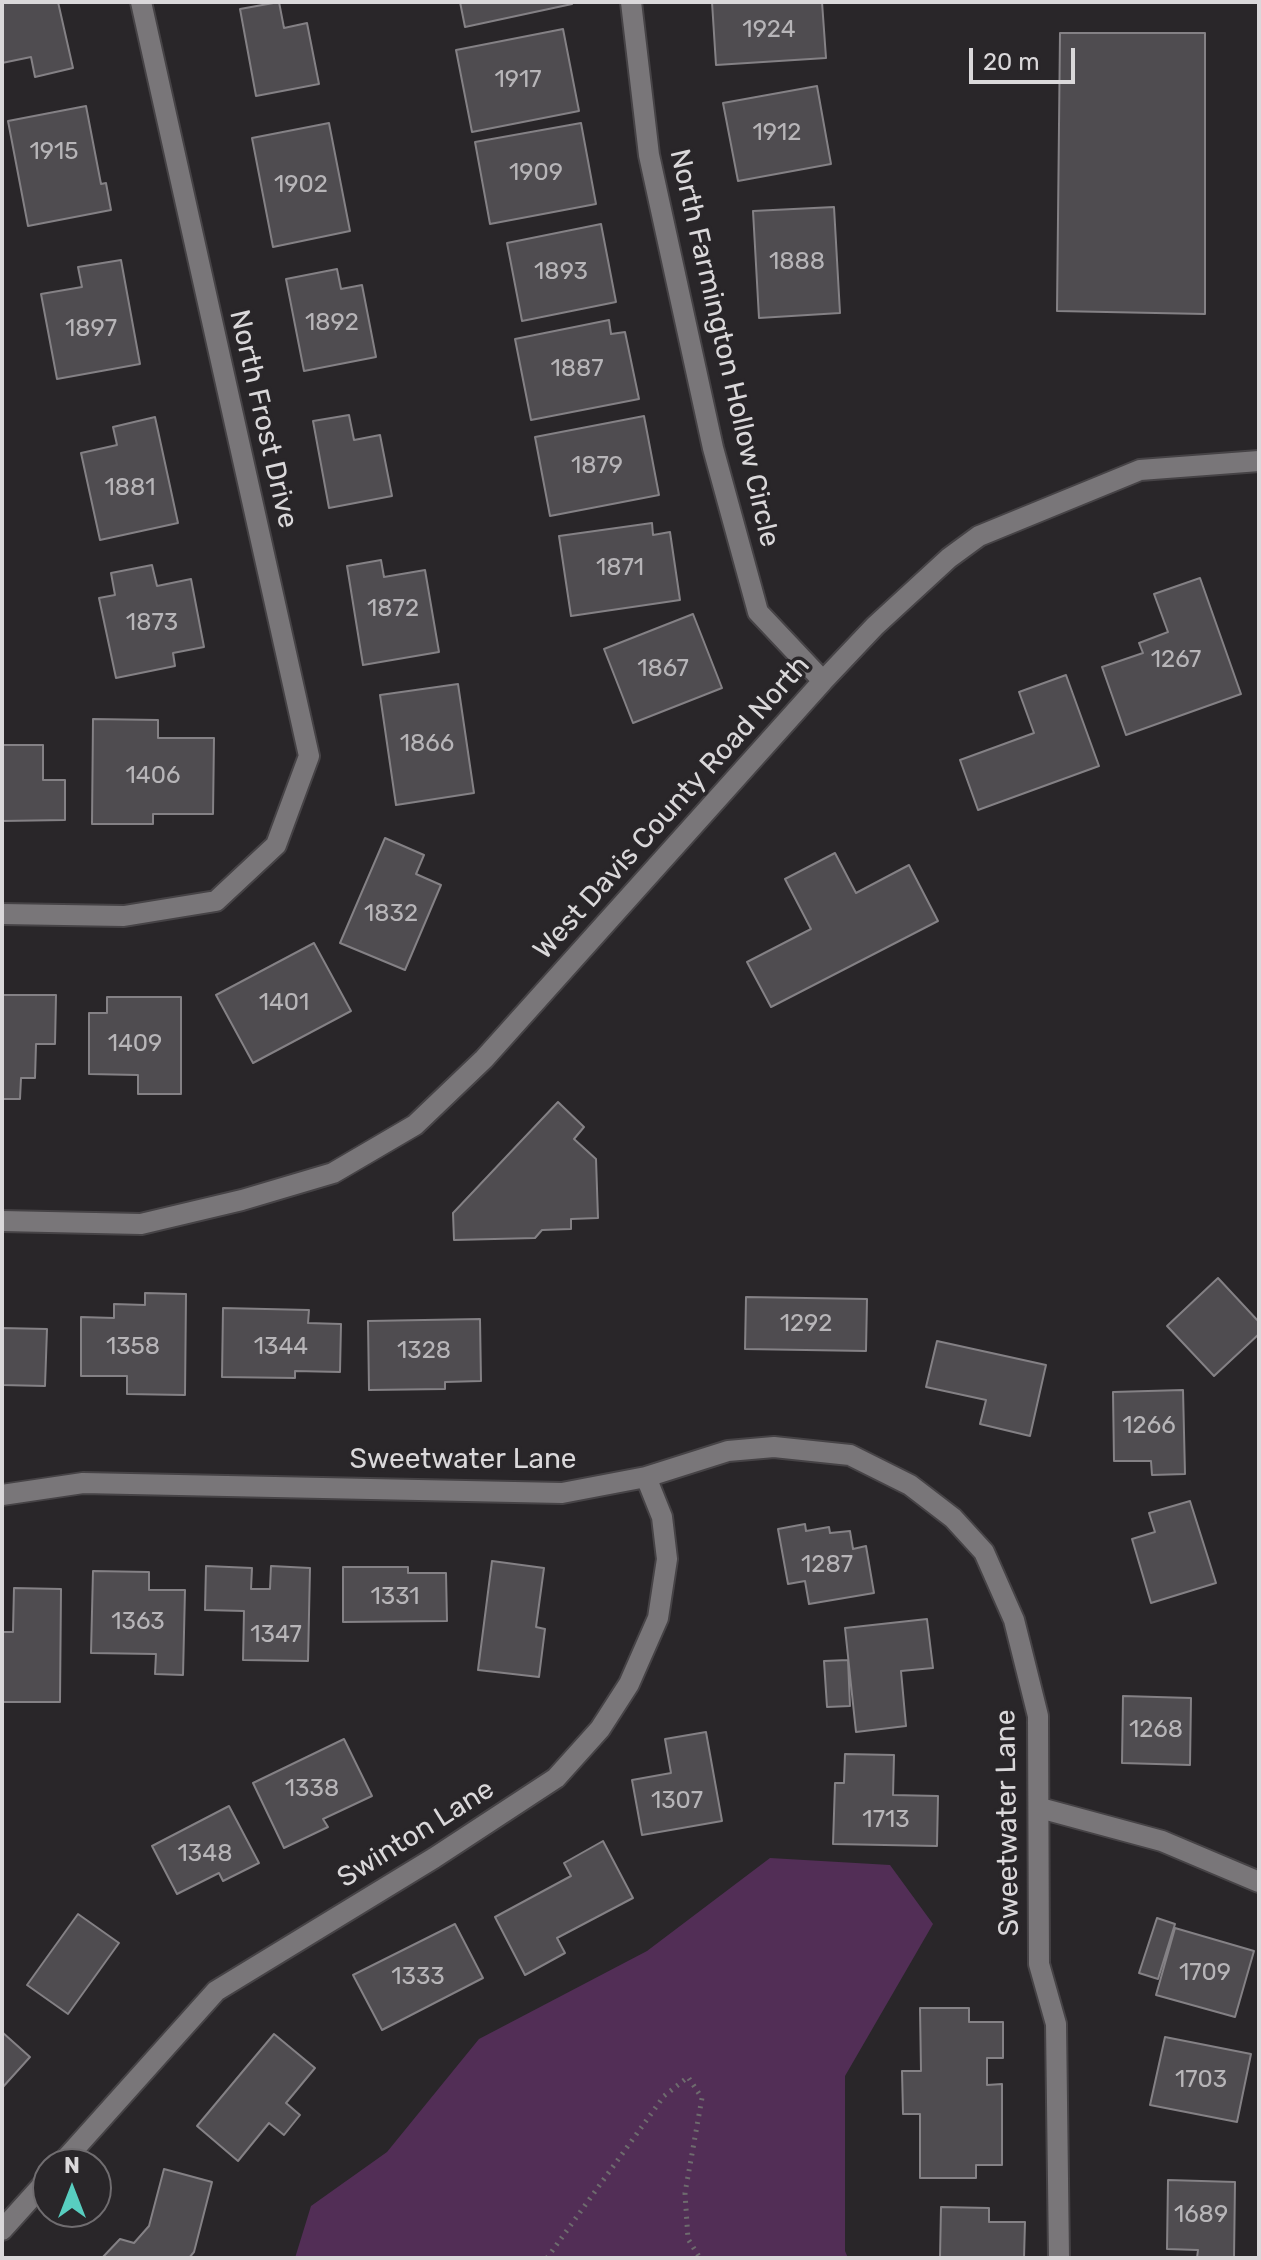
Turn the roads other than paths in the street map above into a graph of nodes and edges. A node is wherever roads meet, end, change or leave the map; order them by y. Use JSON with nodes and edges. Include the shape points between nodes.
{"nodes":[{"id":1,"x":141,"y":2,"type":"edge"},
{"id":2,"x":631,"y":2,"type":"edge"},
{"id":3,"x":1259,"y":461,"type":"edge"},
{"id":4,"x":823,"y":681,"type":"junction"},
{"id":5,"x":2,"y":914,"type":"edge"},
{"id":6,"x":2,"y":1221,"type":"edge"},
{"id":7,"x":646,"y":1477,"type":"junction"},
{"id":8,"x":2,"y":1495,"type":"edge"},
{"id":9,"x":1040,"y":1808,"type":"junction"},
{"id":10,"x":1259,"y":1882,"type":"edge"},
{"id":11,"x":75,"y":2148,"type":"edge"},
{"id":12,"x":32,"y":2197,"type":"edge"},
{"id":13,"x":2,"y":2230,"type":"edge"},
{"id":14,"x":1059,"y":2258,"type":"edge"}],
"edges":[{"from":1,"to":5,"type":"street","name":"North Frost Drive","via":[[309,756],[276,845],[216,901],[124,916]]},
{"from":2,"to":4,"type":"street","name":"North Farmington Hollow Circle","via":[[649,155],[713,448],[758,612]]},
{"from":3,"to":4,"type":"street","name":"West Davis County Road North","via":[[1140,470],[979,536],[886,616]]},
{"from":4,"to":6,"type":"street","name":"West Davis County Road North","via":[[484,1059],[415,1125],[333,1173],[141,1224]]},
{"from":7,"to":8,"type":"street","name":"Sweetwater Lane","via":[[562,1493],[83,1483]]},
{"from":7,"to":9,"type":"street","name":"Sweetwater Lane","via":[[728,1451],[774,1447],[850,1455],[910,1485],[953,1518],[984,1552],[1014,1620],[1038,1716]]},
{"from":7,"to":11,"type":"street","name":"Swinton Lane","via":[[662,1517],[667,1559],[658,1618],[629,1684],[600,1729],[556,1778],[216,1991]]},
{"from":9,"to":10,"type":"street","via":[[1162,1841]]},
{"from":9,"to":14,"type":"street","name":"Sweetwater Lane","via":[[1039,1964],[1056,2024]]},
{"from":12,"to":13,"type":"street"}]}
